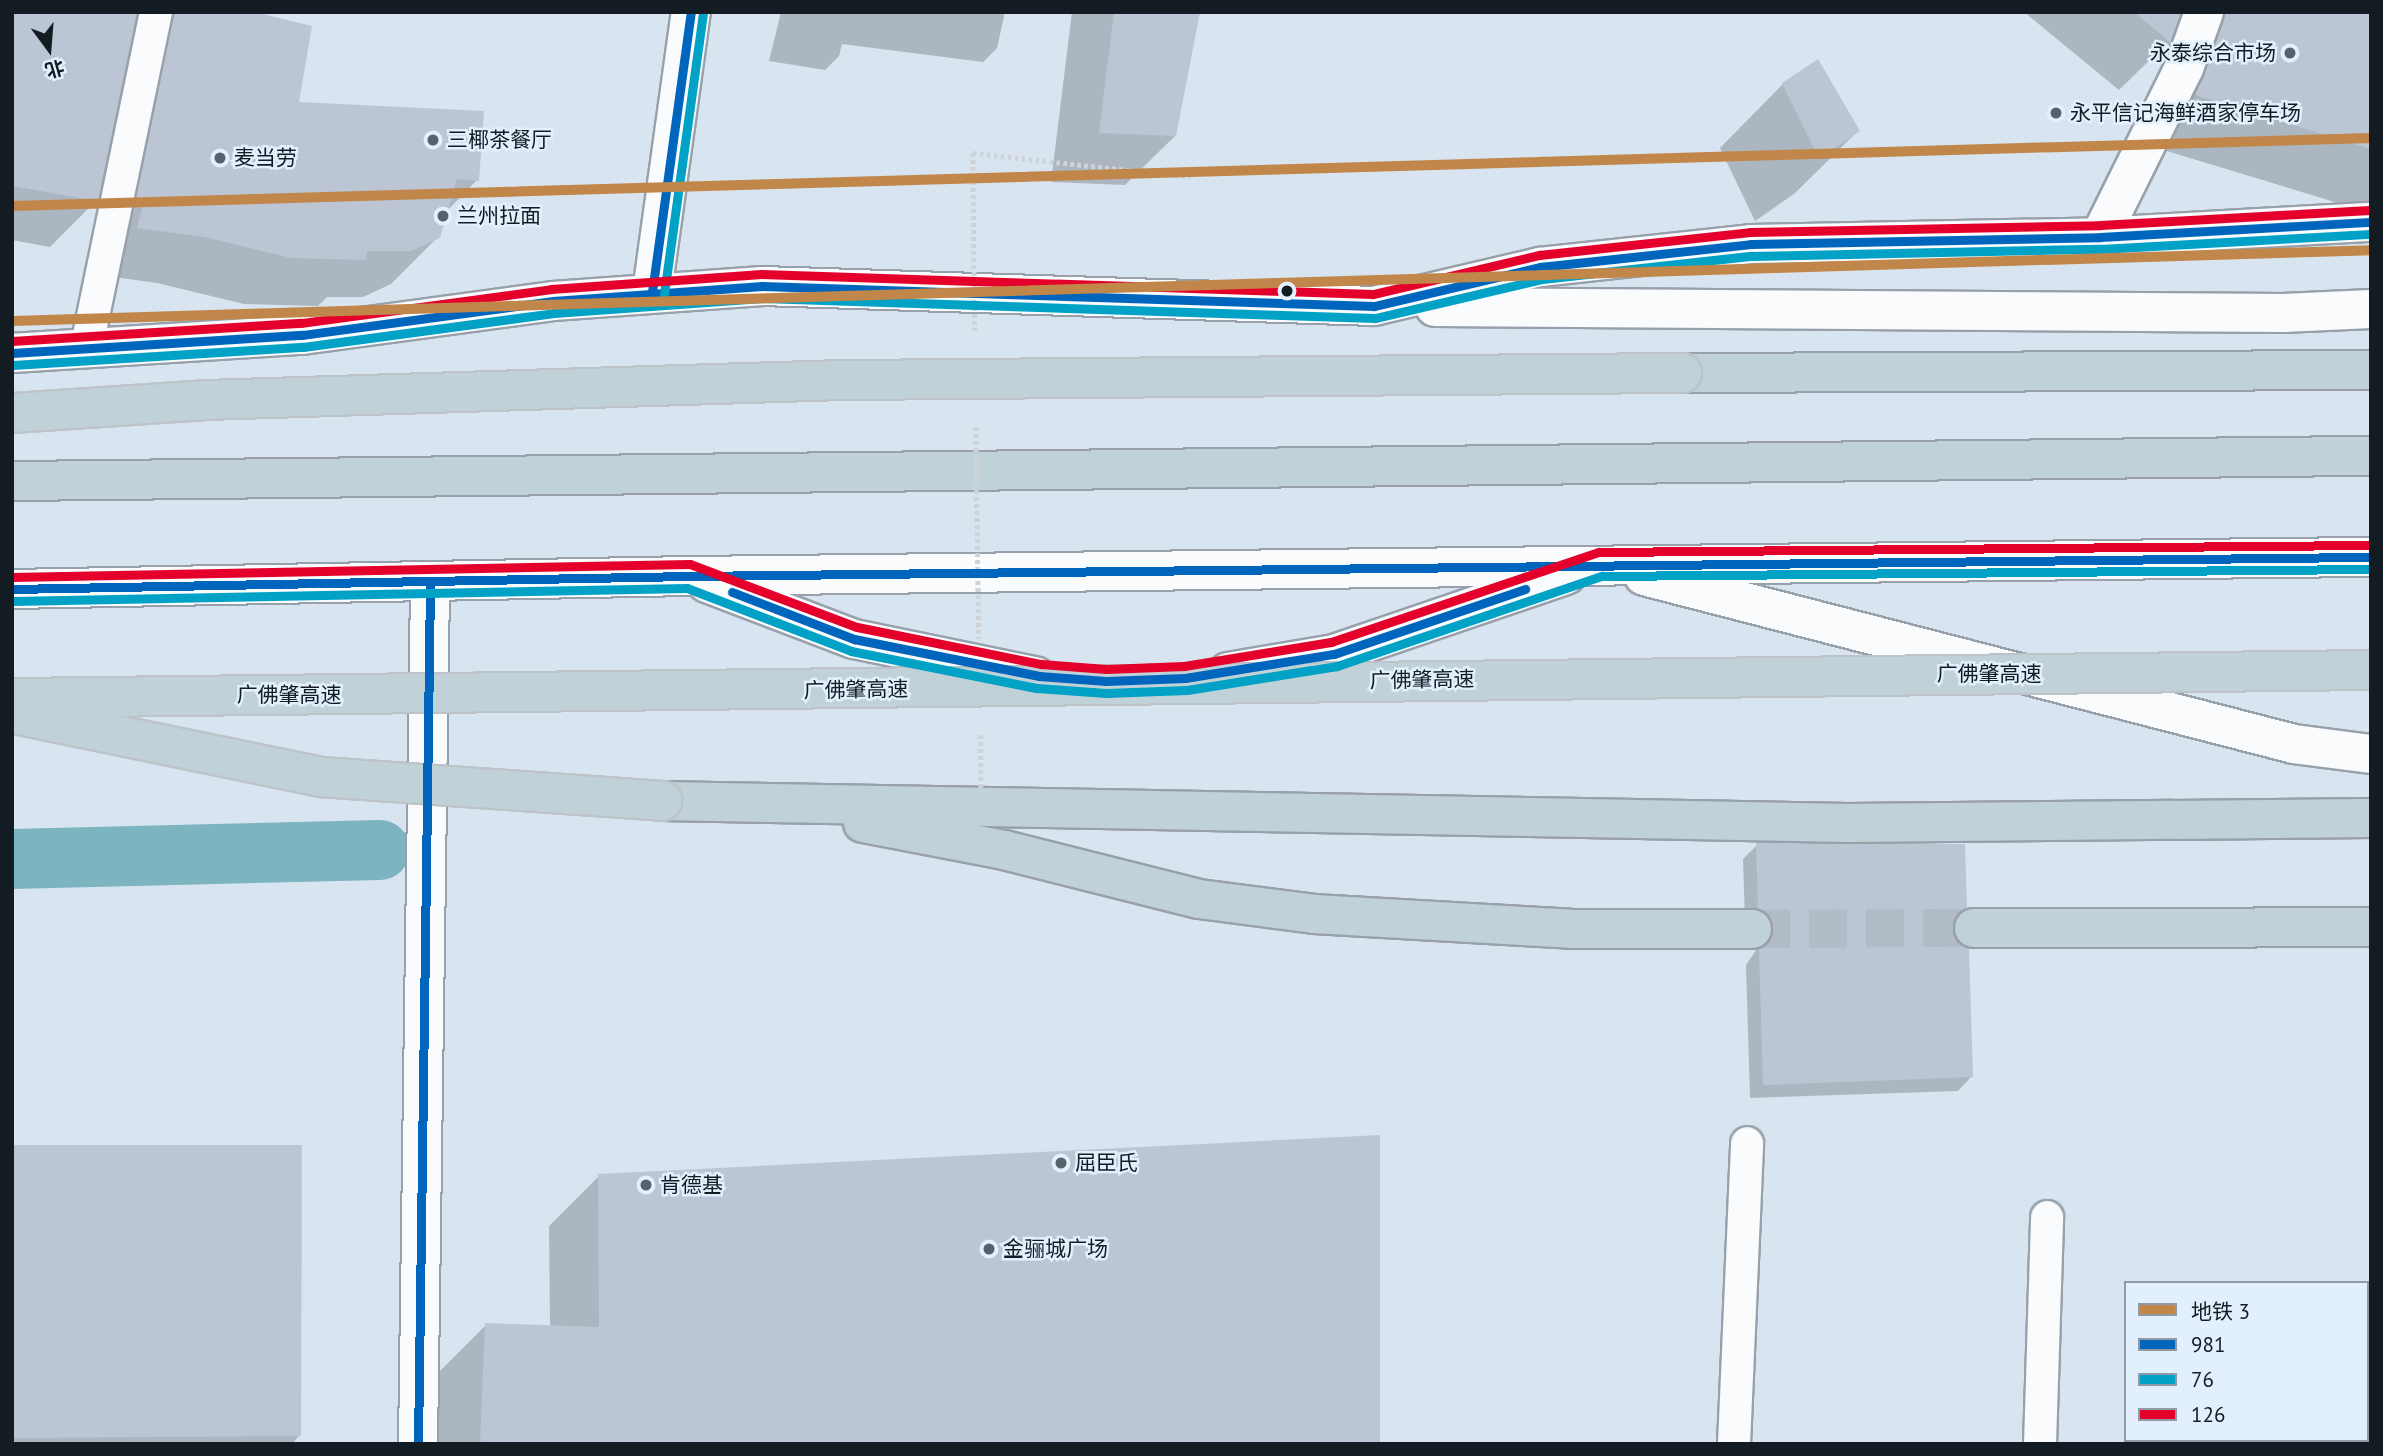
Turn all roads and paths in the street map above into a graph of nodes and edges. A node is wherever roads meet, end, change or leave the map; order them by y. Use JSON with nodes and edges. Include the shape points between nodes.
{"nodes":[{"id":1,"x":156,"y":12,"type":"edge"},
{"id":2,"x":691,"y":12,"type":"edge"},
{"id":3,"x":2204,"y":12,"type":"edge"},
{"id":4,"x":1191,"y":177,"type":"dead end"},
{"id":5,"x":2371,"y":222,"type":"edge"},
{"id":6,"x":2101,"y":237,"type":"junction"},
{"id":7,"x":652,"y":292,"type":"junction"},
{"id":8,"x":1374,"y":306,"type":"junction"},
{"id":9,"x":2371,"y":309,"type":"edge"},
{"id":10,"x":975,"y":334,"type":"dead end"},
{"id":11,"x":86,"y":350,"type":"junction"},
{"id":12,"x":12,"y":353,"type":"edge"},
{"id":13,"x":2371,"y":370,"type":"edge"},
{"id":14,"x":12,"y":413,"type":"edge"},
{"id":15,"x":976,"y":417,"type":"dead end"},
{"id":16,"x":2371,"y":456,"type":"edge"},
{"id":17,"x":12,"y":481,"type":"edge"},
{"id":18,"x":2371,"y":557,"type":"edge"},
{"id":19,"x":1600,"y":564,"type":"junction"},
{"id":20,"x":689,"y":576,"type":"junction"},
{"id":21,"x":430,"y":581,"type":"junction"},
{"id":22,"x":12,"y":589,"type":"edge"},
{"id":23,"x":979,"y":653,"type":"dead end"},
{"id":24,"x":2371,"y":670,"type":"edge"},
{"id":25,"x":12,"y":698,"type":"edge"},
{"id":26,"x":12,"y":714,"type":"edge"},
{"id":27,"x":981,"y":723,"type":"dead end"},
{"id":28,"x":2371,"y":754,"type":"edge"},
{"id":29,"x":981,"y":792,"type":"dead end"},
{"id":30,"x":662,"y":801,"type":"junction"},
{"id":31,"x":2371,"y":818,"type":"edge"},
{"id":32,"x":1974,"y":928,"type":"tunnel mouth"},
{"id":33,"x":2371,"y":928,"type":"edge"},
{"id":34,"x":1752,"y":929,"type":"tunnel mouth"},
{"id":35,"x":1747,"y":1143,"type":"dead end"},
{"id":36,"x":2047,"y":1217,"type":"dead end"},
{"id":37,"x":418,"y":1444,"type":"edge"},
{"id":38,"x":1734,"y":1444,"type":"edge"},
{"id":39,"x":2040,"y":1444,"type":"edge"}],
"edges":[{"from":1,"to":11,"type":"lane"},
{"from":2,"to":7,"type":"main road"},
{"from":3,"to":6,"type":"main road","via":[[2183,68]]},
{"from":4,"to":10,"type":"path","bridge":true,"via":[[973,153]]},
{"from":5,"to":6,"type":"main road"},
{"from":6,"to":8,"type":"main road","via":[[1751,244],[1540,267]]},
{"from":7,"to":8,"type":"main road","via":[[814,287]]},
{"from":7,"to":11,"type":"main road","via":[[302,335]]},
{"from":8,"to":9,"type":"main road","via":[[2283,313]]},
{"from":11,"to":12,"type":"main road"},
{"from":13,"to":14,"type":"highway","bridge":true,"via":[[1485,372],[844,380],[206,400]]},
{"from":15,"to":23,"type":"path","bridge":true},
{"from":16,"to":17,"type":"highway"},
{"from":18,"to":19,"type":"main road"},
{"from":19,"to":20,"type":"main road"},
{"from":19,"to":20,"type":"main road","via":[[1335,654],[1185,678],[1106,681],[999,670],[854,639]]},
{"from":19,"to":28,"type":"main road","via":[[2294,744]]},
{"from":20,"to":21,"type":"main road"},
{"from":21,"to":22,"type":"main road"},
{"from":21,"to":37,"type":"main road"},
{"from":24,"to":25,"type":"highway","name":"广佛肇高速","bridge":true},
{"from":26,"to":30,"type":"highway","bridge":true,"via":[[322,777]]},
{"from":27,"to":29,"type":"path","bridge":true},
{"from":30,"to":31,"type":"highway","via":[[1848,823]]},
{"from":30,"to":34,"type":"highway","via":[[875,825],[1003,850],[1199,899],[1314,914],[1545,928]]},
{"from":32,"to":33,"type":"highway"},
{"from":35,"to":38,"type":"lane"},
{"from":36,"to":39,"type":"lane"}]}
